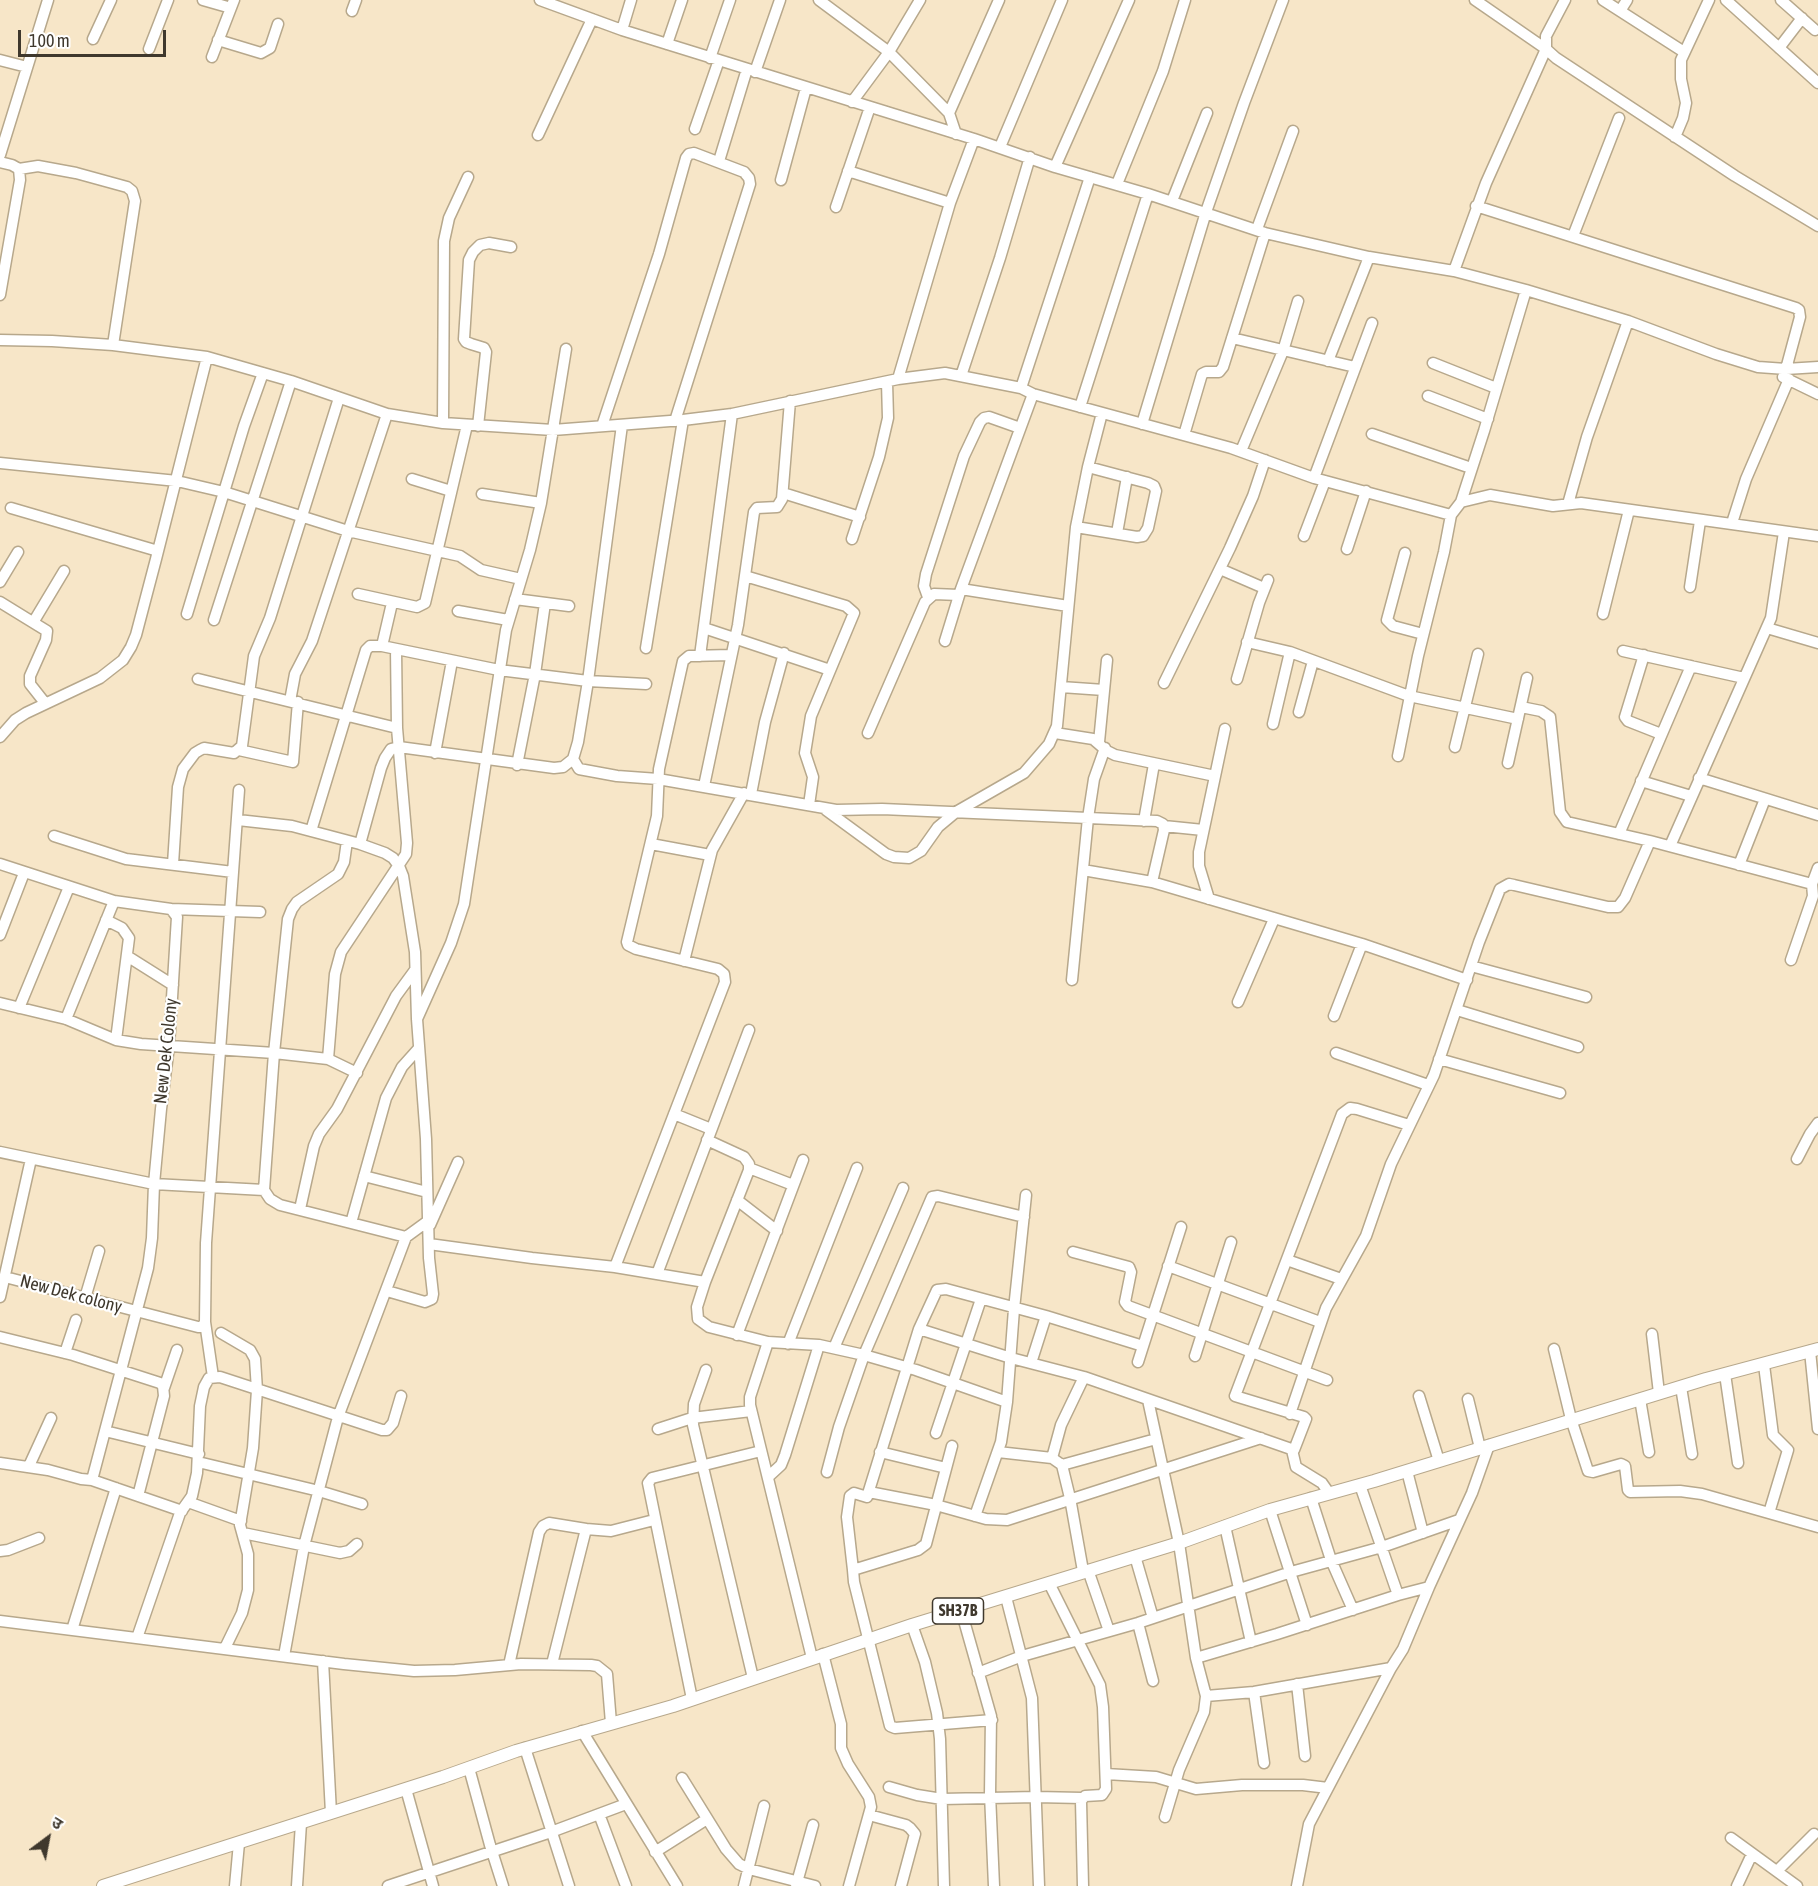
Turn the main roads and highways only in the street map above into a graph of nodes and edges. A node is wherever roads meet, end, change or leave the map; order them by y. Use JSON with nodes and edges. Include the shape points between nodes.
{"nodes":[{"id":1,"x":1814,"y":1350,"type":"edge"},
{"id":2,"x":103,"y":1886,"type":"edge"}],
"edges":[{"from":1,"to":2,"type":"main road","number":"SH37B","via":[[1270,1510],[1179,1543],[912,1625],[692,1699],[525,1748]]}]}
